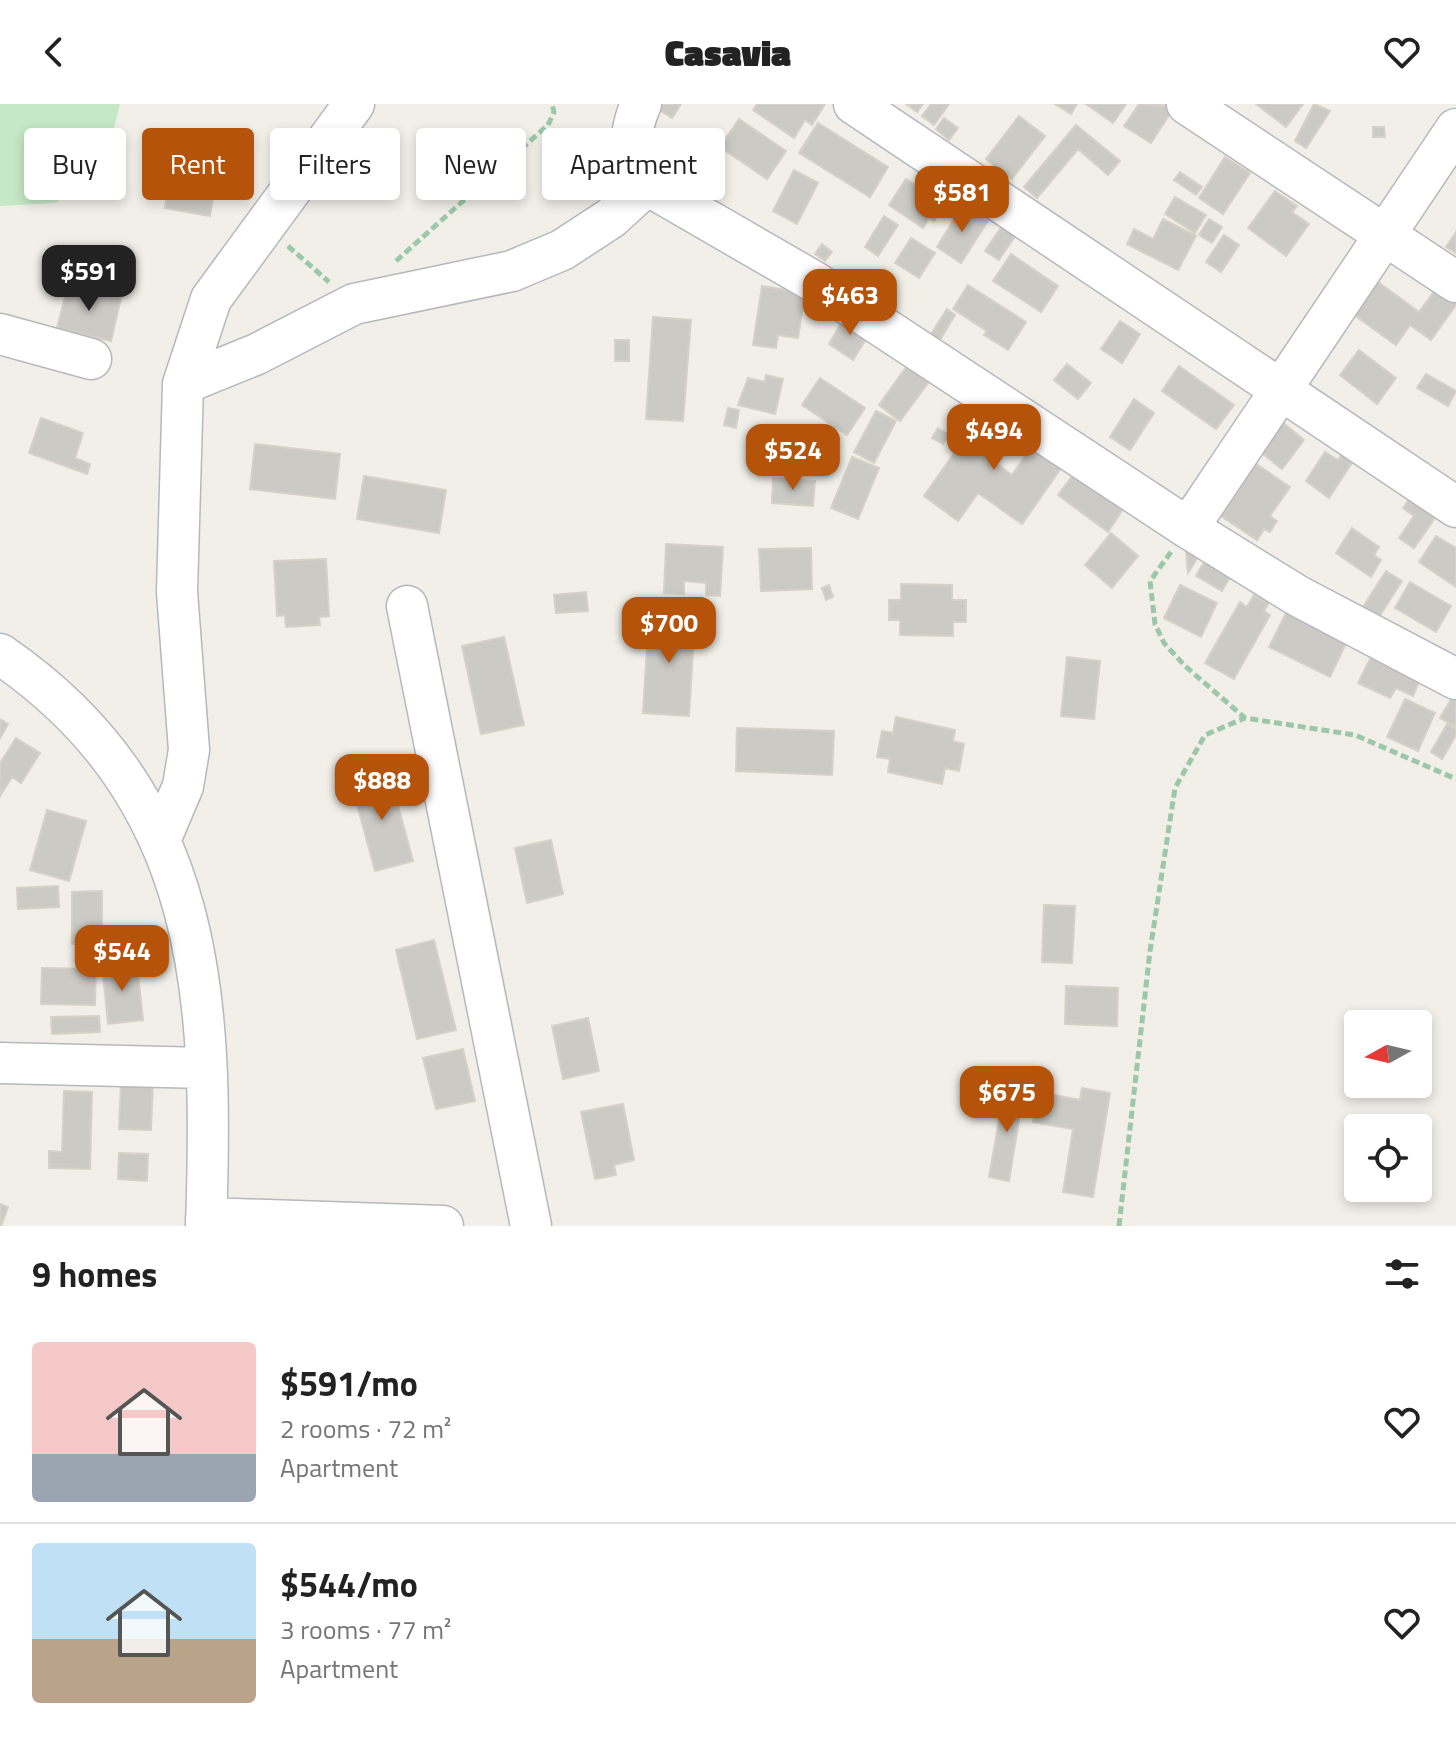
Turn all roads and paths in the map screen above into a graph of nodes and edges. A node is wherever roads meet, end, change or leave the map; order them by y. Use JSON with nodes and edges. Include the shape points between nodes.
{"nodes":[{"id":1,"x":354,"y":104,"type":"edge"},
{"id":2,"x":552,"y":104,"type":"edge"},
{"id":3,"x":641,"y":104,"type":"edge"},
{"id":4,"x":854,"y":104,"type":"edge"},
{"id":5,"x":1187,"y":104,"type":"edge"},
{"id":6,"x":633,"y":128,"type":"edge"},
{"id":7,"x":1456,"y":129,"type":"edge"},
{"id":8,"x":631,"y":200,"type":"edge"},
{"id":9,"x":673,"y":200,"type":"edge"},
{"id":10,"x":264,"y":224,"type":"junction"},
{"id":11,"x":1383,"y":235,"type":"junction"},
{"id":12,"x":394,"y":263,"type":"dead end"},
{"id":13,"x":1456,"y":282,"type":"edge"},
{"id":14,"x":354,"y":304,"type":"junction"},
{"id":15,"x":0,"y":334,"type":"edge"},
{"id":16,"x":91,"y":359,"type":"dead end"},
{"id":17,"x":183,"y":384,"type":"junction"},
{"id":18,"x":1280,"y":388,"type":"junction"},
{"id":19,"x":1456,"y":507,"type":"edge"},
{"id":20,"x":1188,"y":528,"type":"junction"},
{"id":21,"x":407,"y":606,"type":"dead end"},
{"id":22,"x":0,"y":654,"type":"edge"},
{"id":23,"x":1456,"y":679,"type":"edge"},
{"id":24,"x":1245,"y":718,"type":"junction"},
{"id":25,"x":1456,"y":779,"type":"edge"},
{"id":26,"x":161,"y":838,"type":"junction"},
{"id":27,"x":0,"y":1063,"type":"edge"},
{"id":28,"x":205,"y":1068,"type":"junction"},
{"id":29,"x":206,"y":1222,"type":"edge"},
{"id":30,"x":443,"y":1226,"type":"edge"},
{"id":31,"x":531,"y":1226,"type":"edge"},
{"id":32,"x":1119,"y":1226,"type":"edge"}],
"edges":[{"from":1,"to":10,"type":"street"},
{"from":2,"to":12,"type":"path","via":[[548,125]]},
{"from":3,"to":6,"type":"street"},
{"from":4,"to":18,"type":"street"},
{"from":5,"to":11,"type":"street"},
{"from":7,"to":11,"type":"street"},
{"from":8,"to":14,"type":"street","via":[[562,250],[512,271]]},
{"from":9,"to":20,"type":"street","via":[[813,281]]},
{"from":10,"to":14,"type":"path"},
{"from":10,"to":17,"type":"street","via":[[211,299]]},
{"from":11,"to":13,"type":"street"},
{"from":11,"to":18,"type":"street"},
{"from":14,"to":17,"type":"street","via":[[257,354]]},
{"from":15,"to":16,"type":"street"},
{"from":17,"to":26,"type":"street","via":[[177,592],[189,750],[183,786]]},
{"from":18,"to":19,"type":"street"},
{"from":18,"to":20,"type":"street"},
{"from":20,"to":23,"type":"street","via":[[1298,596]]},
{"from":20,"to":24,"type":"path","via":[[1150,581],[1155,624],[1185,666]]},
{"from":21,"to":31,"type":"street"},
{"from":22,"to":26,"type":"street","via":[[96,742],[138,795]]},
{"from":24,"to":25,"type":"path","via":[[1355,735]]},
{"from":24,"to":32,"type":"path","via":[[1205,735],[1175,788],[1150,951]]},
{"from":26,"to":28,"type":"street","via":[[190,924],[204,1003]]},
{"from":27,"to":28,"type":"street"},
{"from":28,"to":29,"type":"street"},
{"from":29,"to":30,"type":"street"}]}
